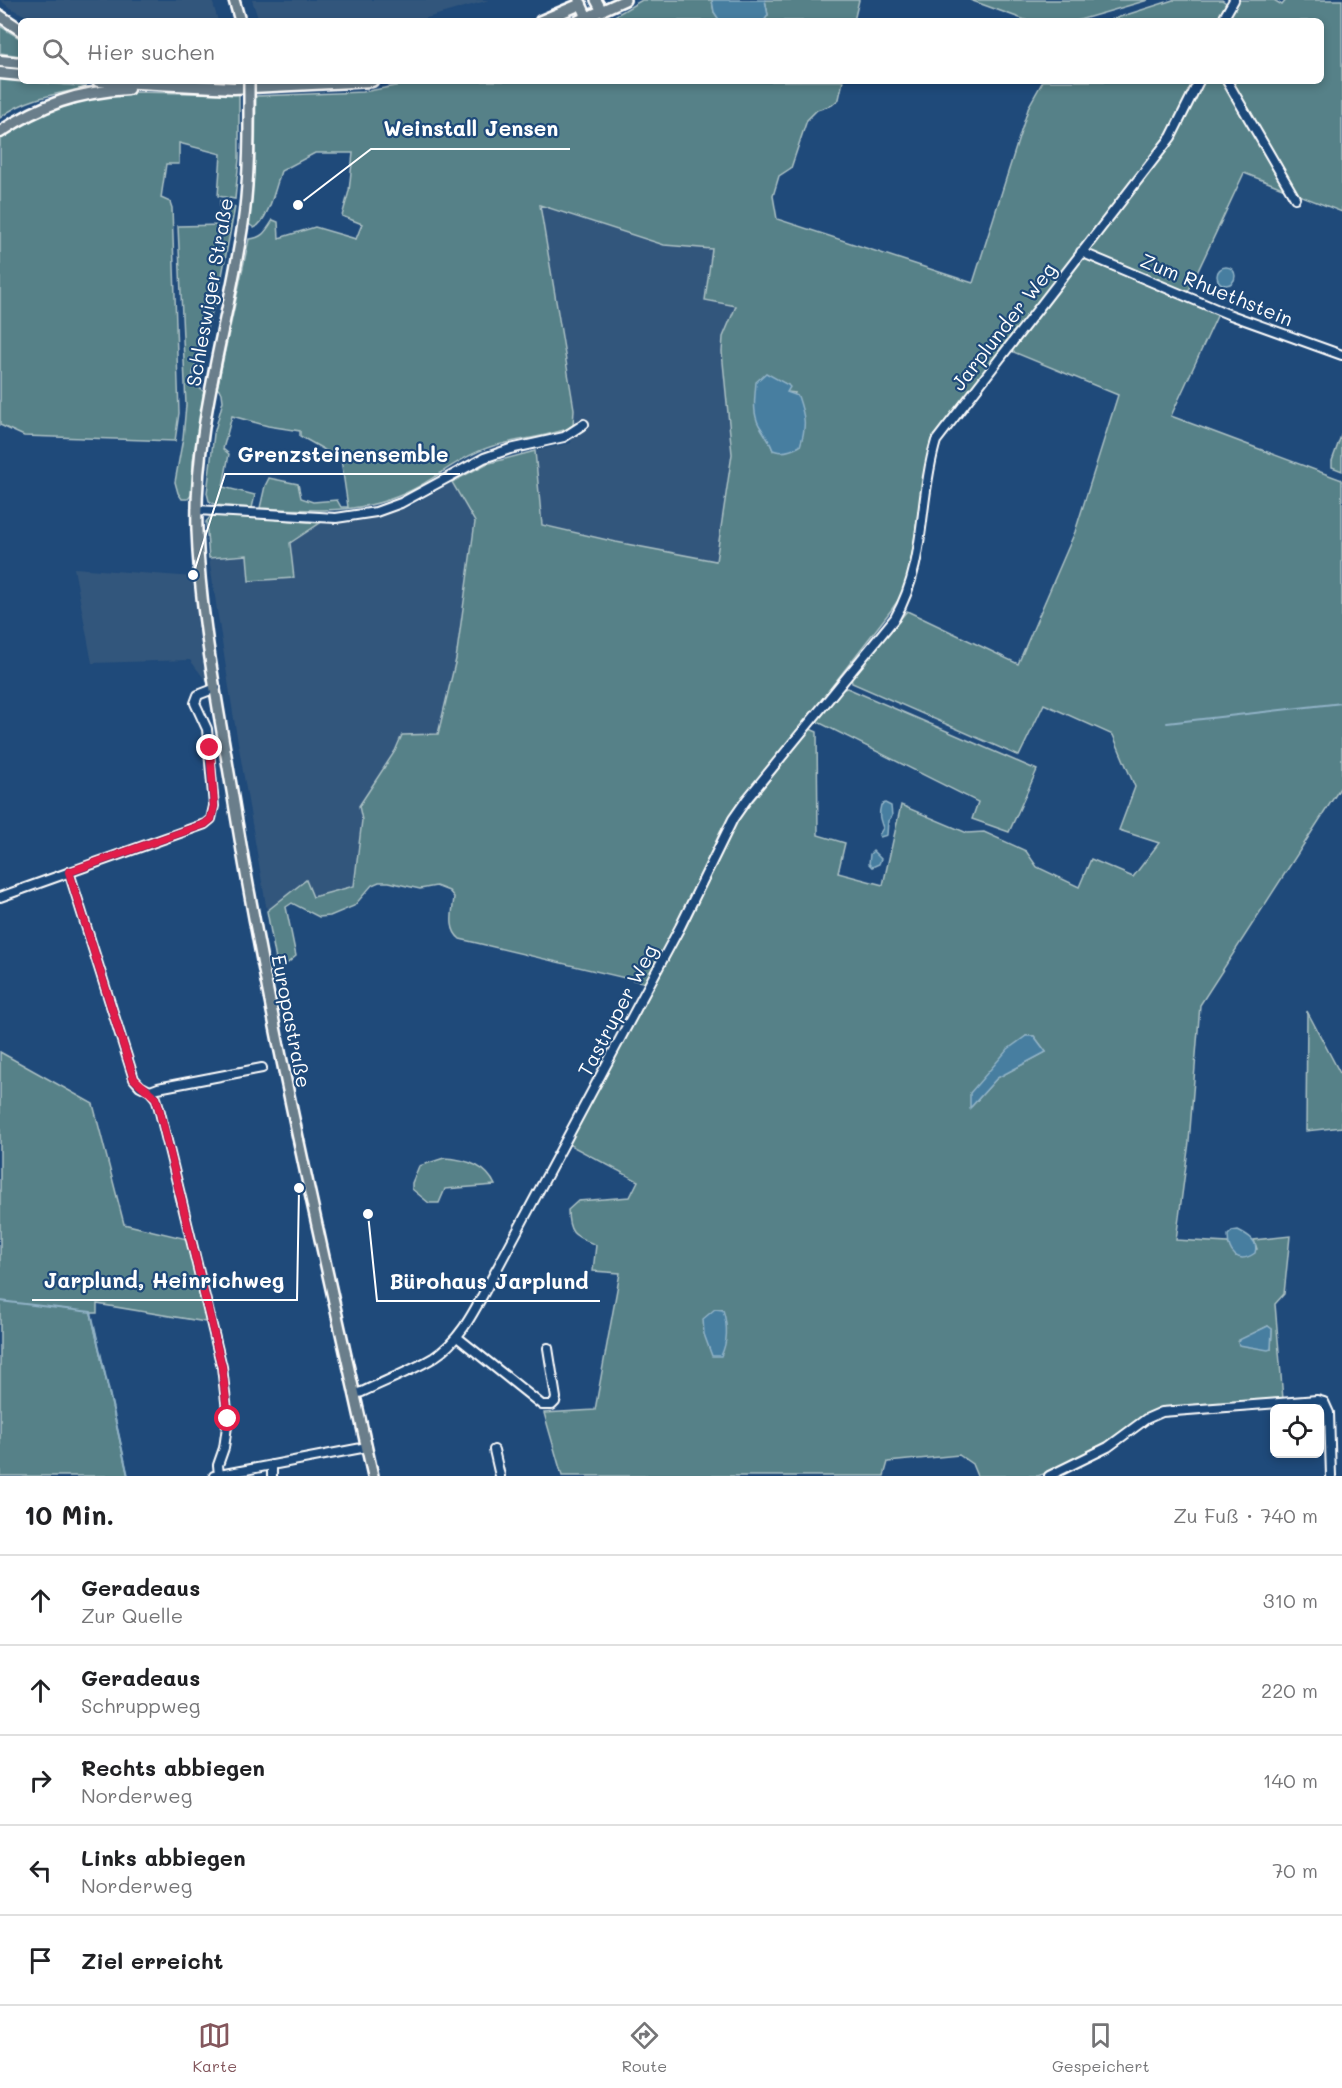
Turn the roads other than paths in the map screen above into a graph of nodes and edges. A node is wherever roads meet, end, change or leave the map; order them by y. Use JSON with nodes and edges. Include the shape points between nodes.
{"nodes":[{"id":1,"x":234,"y":0,"type":"edge"},
{"id":2,"x":596,"y":0,"type":"edge"},
{"id":3,"x":625,"y":0,"type":"edge"},
{"id":4,"x":1234,"y":0,"type":"edge"},
{"id":5,"x":582,"y":1,"type":"edge"},
{"id":6,"x":602,"y":11,"type":"junction"},
{"id":7,"x":0,"y":16,"type":"edge"},
{"id":8,"x":239,"y":18,"type":"edge"},
{"id":9,"x":548,"y":18,"type":"edge"},
{"id":10,"x":583,"y":18,"type":"edge"},
{"id":11,"x":585,"y":18,"type":"edge"},
{"id":12,"x":1224,"y":18,"type":"edge"},
{"id":13,"x":18,"y":28,"type":"edge"},
{"id":14,"x":0,"y":61,"type":"edge"},
{"id":15,"x":18,"y":63,"type":"edge"},
{"id":16,"x":0,"y":73,"type":"edge"},
{"id":17,"x":18,"y":75,"type":"edge"},
{"id":18,"x":145,"y":84,"type":"edge"},
{"id":19,"x":249,"y":84,"type":"edge"},
{"id":20,"x":320,"y":84,"type":"edge"},
{"id":21,"x":1198,"y":84,"type":"edge"},
{"id":22,"x":1229,"y":84,"type":"edge"},
{"id":23,"x":192,"y":87,"type":"junction"},
{"id":24,"x":0,"y":132,"type":"edge"},
{"id":25,"x":1295,"y":198,"type":"dead end"},
{"id":26,"x":1081,"y":252,"type":"junction"},
{"id":27,"x":1342,"y":355,"type":"edge"},
{"id":28,"x":584,"y":424,"type":"dead end"},
{"id":29,"x":197,"y":510,"type":"junction"},
{"id":30,"x":199,"y":568,"type":"joint"},
{"id":31,"x":895,"y":618,"type":"joint"},
{"id":32,"x":216,"y":688,"type":"junction"},
{"id":33,"x":69,"y":872,"type":"junction"},
{"id":34,"x":0,"y":897,"type":"edge"},
{"id":35,"x":262,"y":1068,"type":"dead end"},
{"id":36,"x":150,"y":1091,"type":"junction"},
{"id":37,"x":457,"y":1337,"type":"junction"},
{"id":38,"x":548,"y":1348,"type":"dead end"},
{"id":39,"x":354,"y":1394,"type":"junction"},
{"id":40,"x":367,"y":1447,"type":"junction"},
{"id":41,"x":494,"y":1450,"type":"dead end"},
{"id":42,"x":272,"y":1465,"type":"junction"},
{"id":43,"x":217,"y":1475,"type":"edge"},
{"id":44,"x":272,"y":1476,"type":"edge"},
{"id":45,"x":373,"y":1476,"type":"edge"},
{"id":46,"x":500,"y":1476,"type":"edge"},
{"id":47,"x":1049,"y":1476,"type":"edge"},
{"id":48,"x":1331,"y":1476,"type":"edge"}],
"edges":[{"from":1,"to":8,"type":"main road"},
{"from":2,"to":6,"type":"main road"},
{"from":3,"to":6,"type":"main road"},
{"from":4,"to":12,"type":"street"},
{"from":5,"to":9,"type":"highway"},
{"from":5,"to":10,"type":"main road"},
{"from":6,"to":11,"type":"main road"},
{"from":7,"to":13,"type":"highway"},
{"from":14,"to":15,"type":"highway"},
{"from":16,"to":17,"type":"highway"},
{"from":18,"to":23,"type":"highway"},
{"from":19,"to":29,"type":"main road","name":"Schleswiger Straße","bridge":true,"via":[[242,233],[204,424]]},
{"from":20,"to":23,"type":"highway"},
{"from":21,"to":26,"type":"street","name":"Jarplunder Weg","via":[[1171,137]]},
{"from":22,"to":25,"type":"street"},
{"from":23,"to":24,"type":"highway","via":[[91,92],[51,104]]},
{"from":26,"to":27,"type":"street","name":"Zum Rhuethstein","via":[[1227,314]]},
{"from":26,"to":31,"type":"street","name":"Jarplunder Weg","via":[[936,441],[917,562],[905,601]]},
{"from":28,"to":29,"type":"street","via":[[564,437],[484,458],[401,503],[376,512],[336,518]]},
{"from":29,"to":30,"type":"main road","name":"Schleswiger Straße"},
{"from":30,"to":32,"type":"main road","name":"Europastraße"},
{"from":31,"to":37,"type":"street","name":"Tastruper Weg","via":[[733,819],[680,927],[498,1268]]},
{"from":32,"to":33,"type":"street","via":[[198,695],[195,702],[207,729],[210,748],[214,806],[211,819]]},
{"from":32,"to":39,"type":"main road","name":"Europastraße","via":[[270,1005]]},
{"from":33,"to":34,"type":"street"},
{"from":33,"to":36,"type":"street","via":[[134,1079]]},
{"from":35,"to":36,"type":"street"},
{"from":36,"to":43,"type":"street","via":[[159,1108],[222,1367],[228,1419]]},
{"from":37,"to":38,"type":"street","via":[[542,1405],[552,1405],[556,1398]]},
{"from":37,"to":39,"type":"street","name":"Tastruper Weg","via":[[434,1357]]},
{"from":39,"to":40,"type":"main road","name":"Europastraße"},
{"from":40,"to":42,"type":"street"},
{"from":40,"to":45,"type":"main road","name":"Europastraße"},
{"from":41,"to":46,"type":"street"},
{"from":42,"to":43,"type":"street"},
{"from":42,"to":44,"type":"street"},
{"from":47,"to":48,"type":"street","via":[[1108,1447],[1150,1416],[1162,1412],[1317,1400],[1324,1402],[1329,1413]]}]}
